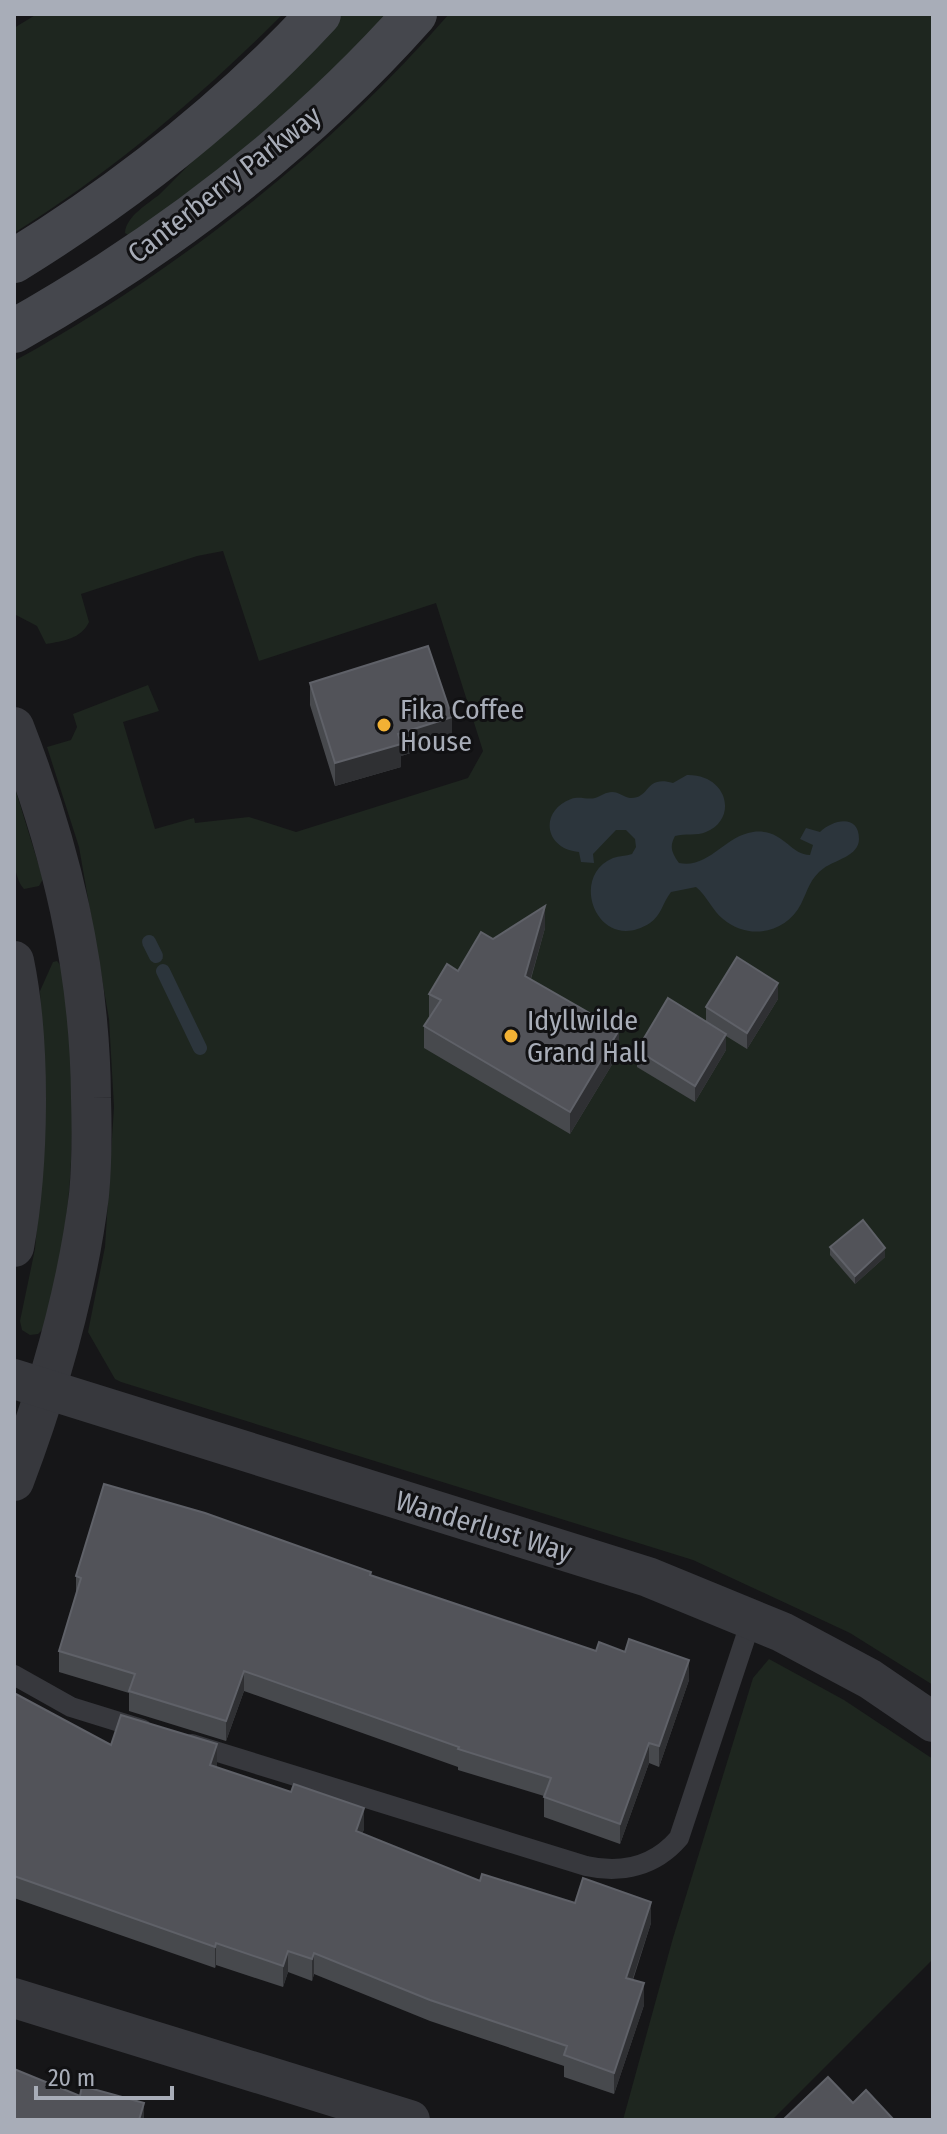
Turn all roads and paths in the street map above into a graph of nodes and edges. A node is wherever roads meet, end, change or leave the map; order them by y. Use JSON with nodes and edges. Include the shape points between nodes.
{"nodes":[{"id":1,"x":319,"y":14,"type":"edge"},
{"id":2,"x":415,"y":14,"type":"edge"},
{"id":3,"x":14,"y":261,"type":"edge"},
{"id":4,"x":14,"y":331,"type":"edge"},
{"id":5,"x":14,"y":727,"type":"edge"},
{"id":6,"x":14,"y":961,"type":"edge"},
{"id":7,"x":14,"y":1247,"type":"edge"},
{"id":8,"x":31,"y":1384,"type":"edge"},
{"id":9,"x":14,"y":1481,"type":"edge"},
{"id":10,"x":752,"y":1618,"type":"junction"},
{"id":11,"x":14,"y":1675,"type":"edge"},
{"id":12,"x":933,"y":1722,"type":"edge"},
{"id":13,"x":14,"y":1998,"type":"edge"},
{"id":14,"x":410,"y":2120,"type":"edge"}],
"edges":[{"from":1,"to":3,"type":"street","name":"Canterberry Parkway","via":[[159,162]]},
{"from":2,"to":4,"type":"street","name":"Canterberry Parkway","via":[[322,108],[222,194],[88,288]]},
{"from":5,"to":8,"type":"street","via":[[59,861],[83,971],[92,1133],[80,1251]]},
{"from":6,"to":7,"type":"street","via":[[25,1075],[24,1155]]},
{"from":8,"to":9,"type":"street"},
{"from":8,"to":10,"type":"street","name":"Wanderlust Way","via":[[648,1577]]},
{"from":10,"to":11,"type":"lane","via":[[679,1838],[659,1857],[634,1867],[586,1866],[71,1707]]},
{"from":10,"to":12,"type":"street","name":"Wanderlust Way","via":[[838,1661]]},
{"from":13,"to":14,"type":"street"}]}
